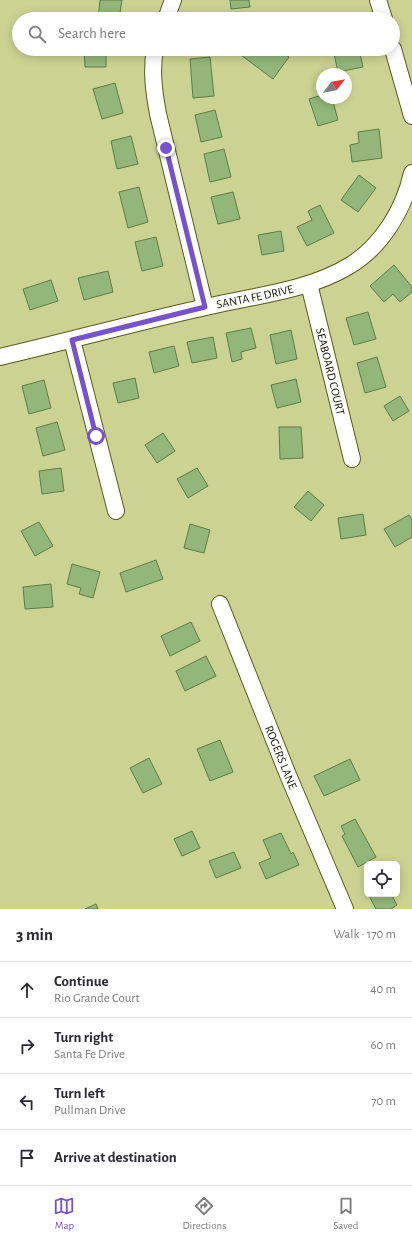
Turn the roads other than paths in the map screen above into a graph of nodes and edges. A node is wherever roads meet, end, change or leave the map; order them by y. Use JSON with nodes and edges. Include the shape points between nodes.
{"nodes":[{"id":1,"x":173,"y":0,"type":"edge"},
{"id":2,"x":378,"y":0,"type":"edge"},
{"id":3,"x":169,"y":12,"type":"edge"},
{"id":4,"x":382,"y":12,"type":"edge"},
{"id":5,"x":154,"y":56,"type":"edge"},
{"id":6,"x":395,"y":56,"type":"edge"},
{"id":7,"x":412,"y":116,"type":"edge"},
{"id":8,"x":412,"y":173,"type":"edge"},
{"id":9,"x":309,"y":284,"type":"junction"},
{"id":10,"x":205,"y":307,"type":"junction"},
{"id":11,"x":72,"y":340,"type":"junction"},
{"id":12,"x":0,"y":357,"type":"edge"},
{"id":13,"x":352,"y":459,"type":"dead end"},
{"id":14,"x":116,"y":511,"type":"dead end"},
{"id":15,"x":220,"y":604,"type":"dead end"},
{"id":16,"x":345,"y":909,"type":"edge"}],
"edges":[{"from":1,"to":3,"type":"street"},
{"from":2,"to":4,"type":"street"},
{"from":5,"to":10,"type":"street","via":[[153,86],[158,114]]},
{"from":6,"to":7,"type":"street"},
{"from":8,"to":9,"type":"street","name":"SANTA FE DRIVE","via":[[409,187],[395,217],[377,243],[350,266]]},
{"from":9,"to":10,"type":"street","name":"SANTA FE DRIVE"},
{"from":9,"to":13,"type":"street","name":"SEABOARD COURT"},
{"from":10,"to":11,"type":"street","name":"SANTA FE DRIVE"},
{"from":11,"to":12,"type":"street","name":"SANTA FE DRIVE"},
{"from":11,"to":14,"type":"street"},
{"from":15,"to":16,"type":"street","name":"ROGERS LANE"}]}
